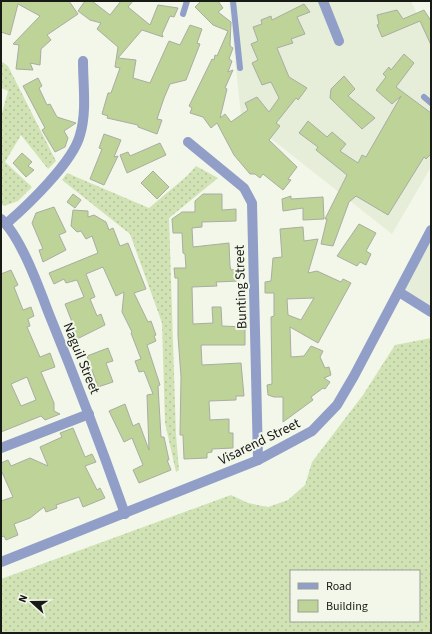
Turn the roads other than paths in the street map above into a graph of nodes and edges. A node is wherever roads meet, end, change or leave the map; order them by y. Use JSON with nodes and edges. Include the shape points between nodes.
{"nodes":[{"id":1,"x":187,"y":1,"type":"edge"},
{"id":2,"x":233,"y":1,"type":"edge"},
{"id":3,"x":323,"y":1,"type":"edge"},
{"id":4,"x":183,"y":14,"type":"dead end"},
{"id":5,"x":339,"y":41,"type":"dead end"},
{"id":6,"x":84,"y":62,"type":"dead end"},
{"id":7,"x":240,"y":68,"type":"dead end"},
{"id":8,"x":424,"y":97,"type":"dead end"},
{"id":9,"x":431,"y":103,"type":"edge"},
{"id":10,"x":188,"y":142,"type":"dead end"},
{"id":11,"x":4,"y":221,"type":"edge"},
{"id":12,"x":431,"y":230,"type":"edge"},
{"id":13,"x":399,"y":292,"type":"junction"},
{"id":14,"x":431,"y":312,"type":"edge"},
{"id":15,"x":89,"y":414,"type":"junction"},
{"id":16,"x":1,"y":448,"type":"edge"},
{"id":17,"x":258,"y":460,"type":"junction"},
{"id":18,"x":125,"y":514,"type":"junction"},
{"id":19,"x":1,"y":562,"type":"edge"}],
"edges":[{"from":1,"to":4,"type":"lane"},
{"from":2,"to":7,"type":"lane"},
{"from":3,"to":5,"type":"street"},
{"from":6,"to":11,"type":"street","via":[[83,120],[80,136],[73,151],[19,213]]},
{"from":8,"to":9,"type":"lane"},
{"from":10,"to":17,"type":"street","name":"Bunting Street","via":[[244,188],[252,203]]},
{"from":11,"to":15,"type":"street","name":"Naguil Street","via":[[36,281]]},
{"from":12,"to":13,"type":"street","name":"Visarend Street"},
{"from":13,"to":14,"type":"street"},
{"from":13,"to":17,"type":"street","name":"Visarend Street","via":[[337,404],[312,430]]},
{"from":15,"to":16,"type":"street"},
{"from":15,"to":18,"type":"street","name":"Naguil Street"},
{"from":17,"to":18,"type":"street","name":"Visarend Street"},
{"from":18,"to":19,"type":"street","name":"Visarend Street"}]}
